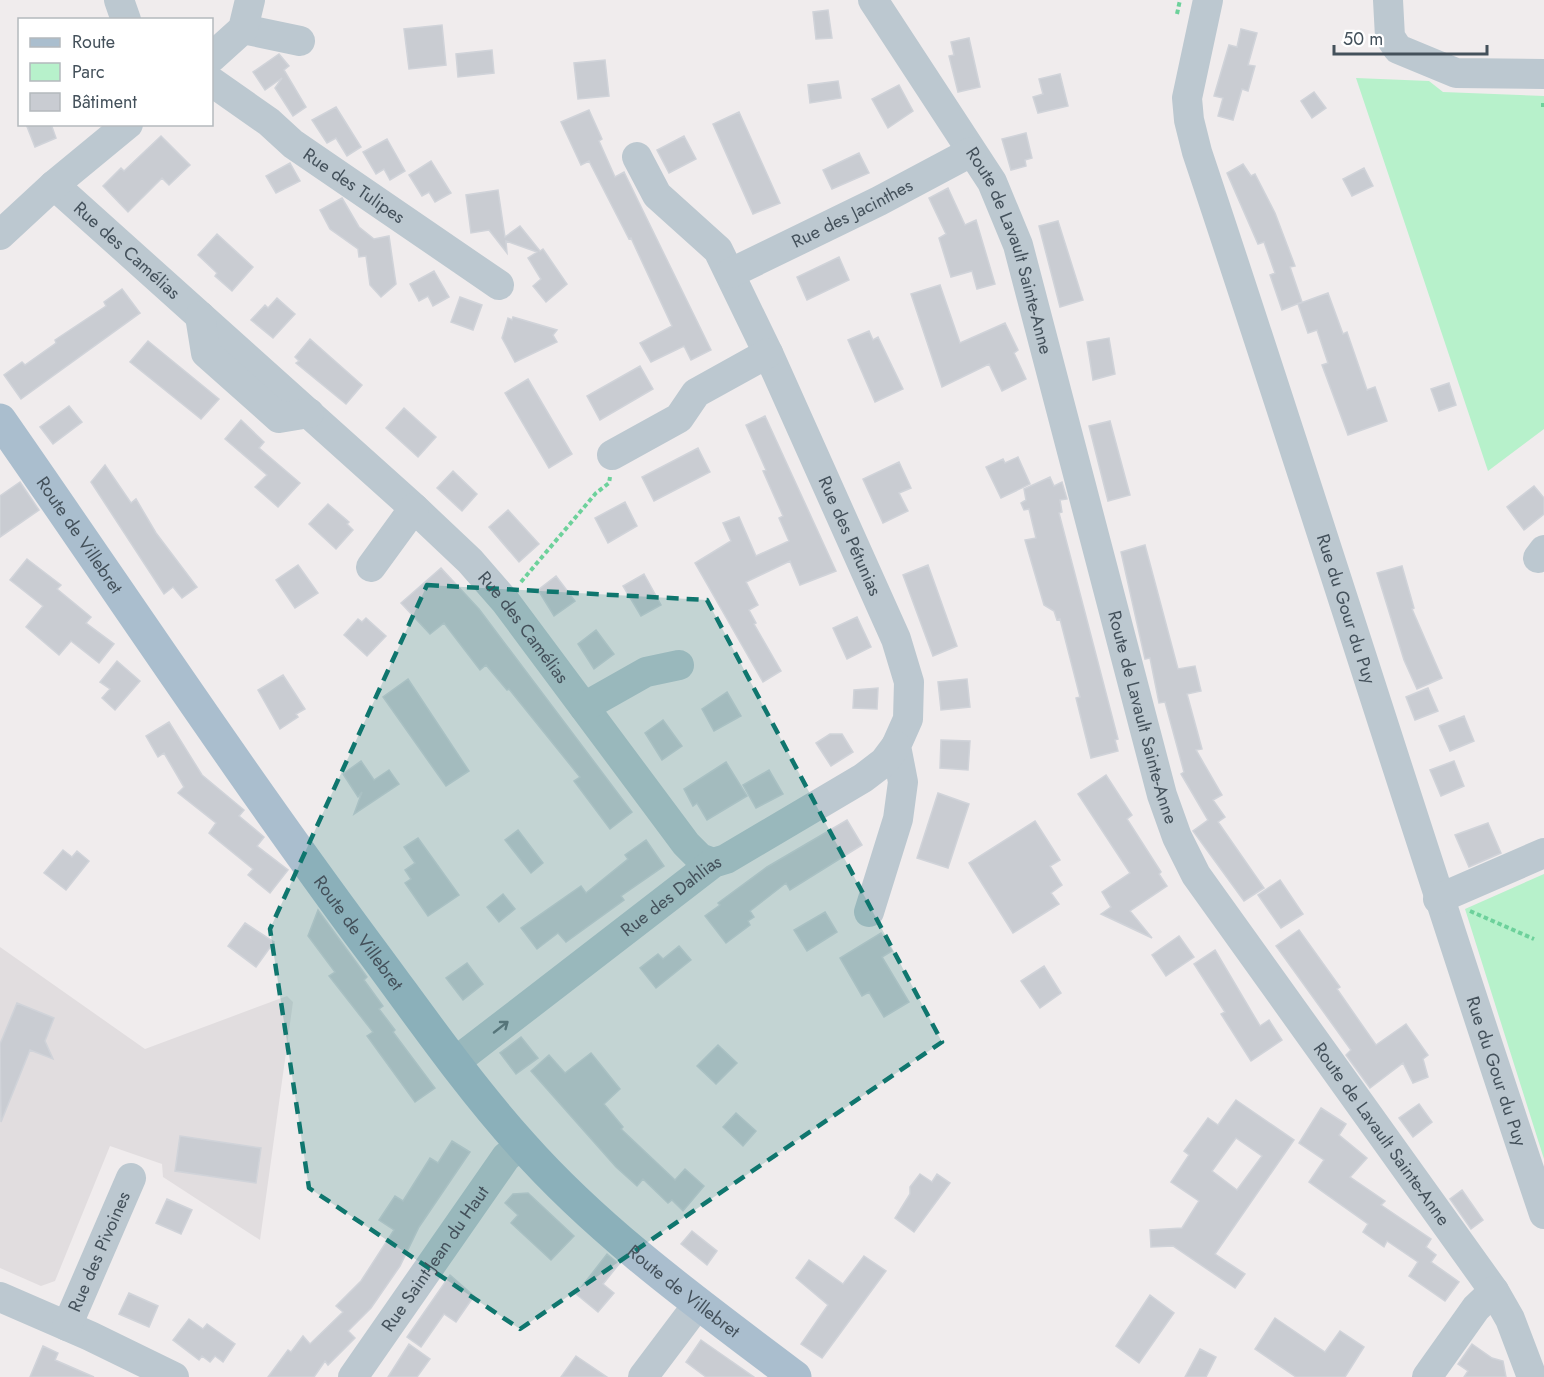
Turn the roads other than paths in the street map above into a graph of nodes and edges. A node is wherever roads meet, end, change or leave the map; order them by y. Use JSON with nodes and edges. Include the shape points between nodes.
{"nodes":[{"id":1,"x":119,"y":0,"type":"edge"},
{"id":2,"x":250,"y":0,"type":"edge"},
{"id":3,"x":873,"y":0,"type":"edge"},
{"id":4,"x":1208,"y":0,"type":"edge"},
{"id":5,"x":1388,"y":0,"type":"edge"},
{"id":6,"x":125,"y":18,"type":"edge"},
{"id":7,"x":243,"y":29,"type":"junction"},
{"id":8,"x":300,"y":41,"type":"dead end"},
{"id":9,"x":213,"y":56,"type":"edge"},
{"id":10,"x":1544,"y":74,"type":"edge"},
{"id":11,"x":213,"y":83,"type":"edge"},
{"id":12,"x":126,"y":126,"type":"edge"},
{"id":13,"x":971,"y":153,"type":"junction"},
{"id":14,"x":638,"y":157,"type":"dead end"},
{"id":15,"x":54,"y":185,"type":"junction"},
{"id":16,"x":0,"y":235,"type":"edge"},
{"id":17,"x":731,"y":273,"type":"junction"},
{"id":18,"x":499,"y":285,"type":"dead end"},
{"id":19,"x":768,"y":353,"type":"junction"},
{"id":20,"x":0,"y":420,"type":"edge"},
{"id":21,"x":612,"y":455,"type":"road end"},
{"id":22,"x":414,"y":508,"type":"junction"},
{"id":23,"x":371,"y":567,"type":"dead end"},
{"id":24,"x":679,"y":665,"type":"dead end"},
{"id":25,"x":584,"y":707,"type":"junction"},
{"id":26,"x":896,"y":746,"type":"junction"},
{"id":27,"x":1544,"y":853,"type":"edge"},
{"id":28,"x":713,"y":863,"type":"junction"},
{"id":29,"x":1448,"y":895,"type":"junction"},
{"id":30,"x":869,"y":912,"type":"dead end"},
{"id":31,"x":455,"y":1062,"type":"junction"},
{"id":32,"x":521,"y":1144,"type":"junction"},
{"id":33,"x":131,"y":1178,"type":"dead end"},
{"id":34,"x":1544,"y":1214,"type":"edge"},
{"id":35,"x":1494,"y":1291,"type":"junction"},
{"id":36,"x":0,"y":1297,"type":"edge"},
{"id":37,"x":698,"y":1304,"type":"junction"},
{"id":38,"x":67,"y":1326,"type":"junction"},
{"id":39,"x":174,"y":1377,"type":"edge"},
{"id":40,"x":353,"y":1377,"type":"edge"},
{"id":41,"x":643,"y":1377,"type":"edge"},
{"id":42,"x":795,"y":1377,"type":"edge"},
{"id":43,"x":1428,"y":1377,"type":"edge"},
{"id":44,"x":1532,"y":1377,"type":"edge"}],
"edges":[{"from":1,"to":6,"type":"street"},
{"from":2,"to":7,"type":"street"},
{"from":3,"to":13,"type":"street","name":"Route de Lavault Sainte-Anne"},
{"from":4,"to":29,"type":"street","name":"Rue du Gour du Puy","via":[[1187,98],[1191,130]]},
{"from":5,"to":10,"type":"street","via":[[1390,37],[1398,49],[1456,73]]},
{"from":7,"to":8,"type":"street"},
{"from":7,"to":9,"type":"street"},
{"from":11,"to":18,"type":"street","name":"Rue des Tulipes","via":[[293,144]]},
{"from":12,"to":15,"type":"street"},
{"from":13,"to":17,"type":"street","name":"Rue des Jacinthes"},
{"from":13,"to":35,"type":"street","name":"Route de Lavault Sainte-Anne","via":[[992,182],[1018,245],[1162,795],[1177,837],[1196,875]]},
{"from":14,"to":17,"type":"street","name":"Rue des Pétunias","via":[[657,195],[718,250]]},
{"from":15,"to":16,"type":"street"},
{"from":15,"to":22,"type":"street","name":"Rue des Camélias"},
{"from":17,"to":19,"type":"street","name":"Rue des Pétunias"},
{"from":19,"to":21,"type":"street","via":[[696,393],[679,418]]},
{"from":19,"to":26,"type":"street","name":"Rue des Pétunias","via":[[896,639],[909,682],[908,719]]},
{"from":20,"to":31,"type":"main road","name":"Route de Villebret","via":[[205,719]]},
{"from":22,"to":23,"type":"street"},
{"from":22,"to":25,"type":"street","name":"Rue des Camélias","via":[[505,601]]},
{"from":24,"to":25,"type":"street","via":[[646,672]]},
{"from":25,"to":28,"type":"street","name":"Rue des Camélias","via":[[686,844],[700,858]]},
{"from":26,"to":28,"type":"street","name":"Rue des Dahlias","via":[[884,762],[863,778]]},
{"from":26,"to":30,"type":"street","via":[[903,782],[898,819]]},
{"from":27,"to":29,"type":"street"},
{"from":31,"to":28,"type":"street","name":"Rue des Dahlias","one_way":true},
{"from":29,"to":34,"type":"street","name":"Rue du Gour du Puy"},
{"from":31,"to":32,"type":"main road","name":"Route de Villebret"},
{"from":32,"to":37,"type":"main road","name":"Route de Villebret","via":[[607,1227]]},
{"from":32,"to":40,"type":"street","name":"Rue Saint-Jean du Haut","via":[[506,1157]]},
{"from":33,"to":38,"type":"street","name":"Rue des Pivoines"},
{"from":35,"to":43,"type":"street","via":[[1476,1308]]},
{"from":35,"to":44,"type":"street","name":"Route de Lavault Sainte-Anne","via":[[1510,1319]]},
{"from":36,"to":38,"type":"street"},
{"from":37,"to":41,"type":"street"},
{"from":37,"to":42,"type":"main road","name":"Route de Villebret"},
{"from":38,"to":39,"type":"street"}]}
